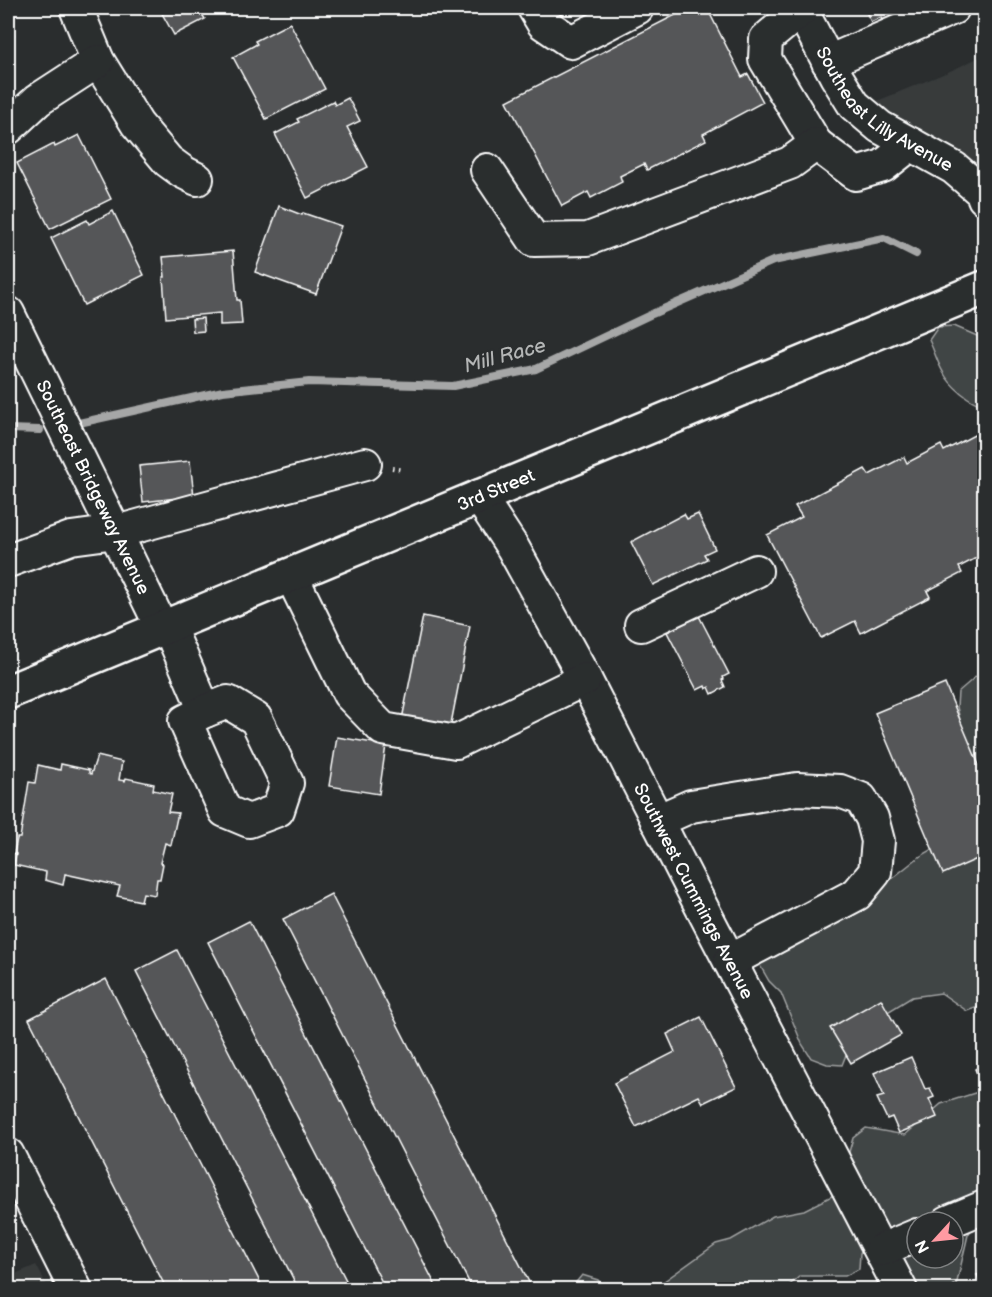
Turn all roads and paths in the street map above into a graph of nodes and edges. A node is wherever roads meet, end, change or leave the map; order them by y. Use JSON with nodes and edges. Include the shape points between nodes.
{"nodes":[{"id":1,"x":76,"y":8,"type":"edge"},
{"id":2,"x":534,"y":8,"type":"edge"},
{"id":3,"x":637,"y":8,"type":"edge"},
{"id":4,"x":953,"y":8,"type":"edge"},
{"id":5,"x":800,"y":9,"type":"edge"},
{"id":6,"x":98,"y":61,"type":"junction"},
{"id":7,"x":828,"y":62,"type":"junction"},
{"id":8,"x":8,"y":128,"type":"edge"},
{"id":9,"x":816,"y":144,"type":"junction"},
{"id":10,"x":911,"y":144,"type":"junction"},
{"id":11,"x":487,"y":170,"type":"dead end"},
{"id":12,"x":197,"y":179,"type":"dead end"},
{"id":13,"x":984,"y":198,"type":"edge"},
{"id":14,"x":984,"y":288,"type":"edge"},
{"id":15,"x":8,"y":313,"type":"edge"},
{"id":16,"x":365,"y":464,"type":"dead end"},
{"id":17,"x":479,"y":496,"type":"junction"},
{"id":18,"x":116,"y":532,"type":"junction"},
{"id":19,"x":8,"y":561,"type":"edge"},
{"id":20,"x":756,"y":571,"type":"dead end"},
{"id":21,"x":291,"y":574,"type":"junction"},
{"id":22,"x":641,"y":625,"type":"dead end"},
{"id":23,"x":165,"y":627,"type":"junction"},
{"id":24,"x":585,"y":679,"type":"junction"},
{"id":25,"x":8,"y":692,"type":"edge"},
{"id":26,"x":205,"y":711,"type":"dead end"},
{"id":27,"x":657,"y":820,"type":"junction"},
{"id":28,"x":730,"y":961,"type":"junction"},
{"id":29,"x":8,"y":1155,"type":"edge"},
{"id":30,"x":16,"y":1191,"type":"edge"},
{"id":31,"x":984,"y":1207,"type":"edge"},
{"id":32,"x":965,"y":1215,"type":"edge"},
{"id":33,"x":905,"y":1240,"type":"edge"},
{"id":34,"x":880,"y":1250,"type":"junction"},
{"id":35,"x":76,"y":1290,"type":"edge"},
{"id":36,"x":901,"y":1290,"type":"edge"}],
"edges":[{"from":1,"to":6,"type":"street"},
{"from":2,"to":3,"type":"street","via":[[543,23],[571,42]]},
{"from":4,"to":7,"type":"street"},
{"from":5,"to":7,"type":"street","name":"Southeast Lilly Avenue"},
{"from":5,"to":9,"type":"street","via":[[766,39],[765,59]]},
{"from":6,"to":8,"type":"street","via":[[38,100]]},
{"from":6,"to":12,"type":"street","via":[[137,124],[168,161]]},
{"from":7,"to":10,"type":"street","name":"Southeast Lilly Avenue","via":[[854,105],[880,127]]},
{"from":9,"to":10,"type":"street","via":[[856,174],[884,166]]},
{"from":9,"to":11,"type":"street","via":[[790,163],[588,239],[534,240]]},
{"from":10,"to":13,"type":"street","name":"Southeast Lilly Avenue","via":[[954,168]]},
{"from":14,"to":17,"type":"highway","name":"3rd Street"},
{"from":15,"to":18,"type":"street","name":"Southeast Bridgeway Avenue"},
{"from":16,"to":18,"type":"street"},
{"from":17,"to":21,"type":"highway","name":"3rd Street"},
{"from":17,"to":24,"type":"street","name":"Southwest Cummings Avenue","via":[[513,548]]},
{"from":18,"to":19,"type":"street","via":[[71,537]]},
{"from":18,"to":23,"type":"street","name":"Southeast Bridgeway Avenue"},
{"from":20,"to":22,"type":"street"},
{"from":21,"to":23,"type":"highway","name":"3rd Street"},
{"from":21,"to":24,"type":"street","via":[[349,694],[383,729],[456,742]]},
{"from":23,"to":25,"type":"highway","name":"3rd Street"},
{"from":23,"to":26,"type":"street","name":"Southeast Bridgeway Avenue"},
{"from":24,"to":27,"type":"street","name":"Southwest Cummings Avenue"},
{"from":27,"to":28,"type":"street","name":"Southwest Cummings Avenue"},
{"from":27,"to":28,"type":"street","via":[[691,806],[797,789],[840,791],[861,799],[872,818],[878,841],[875,872],[857,894]]},
{"from":28,"to":34,"type":"street","name":"Southwest Cummings Avenue"},
{"from":29,"to":30,"type":"street"},
{"from":30,"to":35,"type":"street"},
{"from":31,"to":32,"type":"street"},
{"from":33,"to":34,"type":"street"},
{"from":34,"to":36,"type":"street","name":"Southwest Cummings Avenue"}]}
